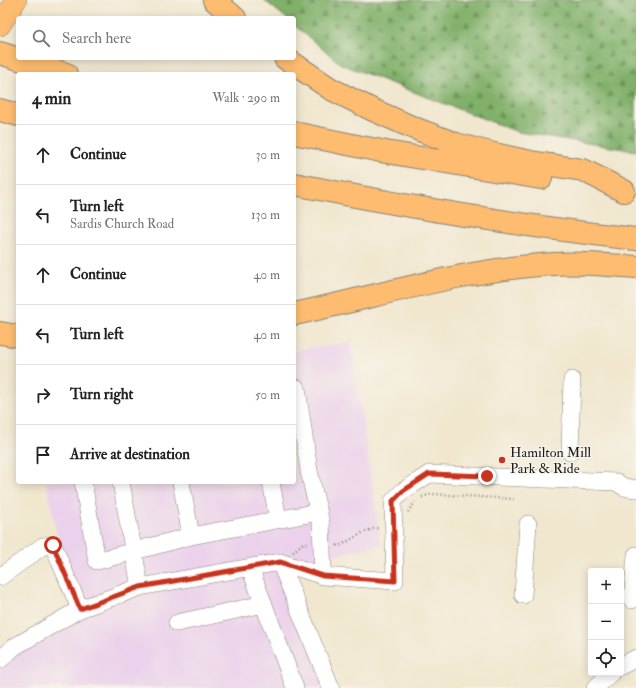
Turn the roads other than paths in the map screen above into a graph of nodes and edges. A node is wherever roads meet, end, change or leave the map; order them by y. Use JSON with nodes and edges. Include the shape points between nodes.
{"nodes":[{"id":1,"x":16,"y":0,"type":"edge"},
{"id":2,"x":214,"y":0,"type":"edge"},
{"id":3,"x":233,"y":16,"type":"edge"},
{"id":4,"x":0,"y":25,"type":"edge"},
{"id":5,"x":0,"y":54,"type":"edge"},
{"id":6,"x":16,"y":59,"type":"edge"},
{"id":7,"x":20,"y":60,"type":"edge"},
{"id":8,"x":288,"y":60,"type":"edge"},
{"id":9,"x":59,"y":72,"type":"edge"},
{"id":10,"x":0,"y":110,"type":"edge"},
{"id":11,"x":16,"y":114,"type":"edge"},
{"id":12,"x":296,"y":133,"type":"edge"},
{"id":13,"x":296,"y":184,"type":"edge"},
{"id":14,"x":630,"y":192,"type":"edge"},
{"id":15,"x":636,"y":239,"type":"edge"},
{"id":16,"x":636,"y":267,"type":"edge"},
{"id":17,"x":296,"y":314,"type":"edge"},
{"id":18,"x":0,"y":333,"type":"edge"},
{"id":19,"x":16,"y":336,"type":"edge"},
{"id":20,"x":572,"y":380,"type":"dead end"},
{"id":21,"x":297,"y":388,"type":"dead end"},
{"id":22,"x":299,"y":442,"type":"edge"},
{"id":23,"x":570,"y":452,"type":"dead end"},
{"id":24,"x":83,"y":484,"type":"edge"},
{"id":25,"x":121,"y":484,"type":"edge"},
{"id":26,"x":181,"y":484,"type":"edge"},
{"id":27,"x":271,"y":484,"type":"edge"},
{"id":28,"x":636,"y":489,"type":"edge"},
{"id":29,"x":319,"y":512,"type":"junction"},
{"id":30,"x":278,"y":519,"type":"junction"},
{"id":31,"x":528,"y":524,"type":"dead end"},
{"id":32,"x":191,"y":536,"type":"junction"},
{"id":33,"x":134,"y":550,"type":"junction"},
{"id":34,"x":636,"y":556,"type":"edge"},
{"id":35,"x":280,"y":562,"type":"junction"},
{"id":36,"x":250,"y":568,"type":"junction"},
{"id":37,"x":0,"y":576,"type":"edge"},
{"id":38,"x":323,"y":576,"type":"junction"},
{"id":39,"x":140,"y":587,"type":"junction"},
{"id":40,"x":523,"y":594,"type":"dead end"},
{"id":41,"x":632,"y":600,"type":"dead end"},
{"id":42,"x":264,"y":604,"type":"junction"},
{"id":43,"x":80,"y":609,"type":"junction"},
{"id":44,"x":177,"y":623,"type":"dead end"},
{"id":45,"x":636,"y":658,"type":"edge"},
{"id":46,"x":0,"y":660,"type":"edge"},
{"id":47,"x":624,"y":664,"type":"edge"},
{"id":48,"x":295,"y":688,"type":"edge"},
{"id":49,"x":331,"y":688,"type":"edge"}],
"edges":[{"from":1,"to":4,"type":"main road"},
{"from":2,"to":3,"type":"highway"},
{"from":5,"to":6,"type":"highway"},
{"from":7,"to":9,"type":"highway"},
{"from":8,"to":14,"type":"highway","via":[[331,89],[373,110],[456,144],[531,162],[584,170]]},
{"from":10,"to":11,"type":"highway"},
{"from":12,"to":14,"type":"highway","via":[[481,169]]},
{"from":13,"to":15,"type":"highway","via":[[378,200]]},
{"from":16,"to":17,"type":"highway","via":[[555,264],[501,269],[444,279]]},
{"from":18,"to":19,"type":"highway"},
{"from":20,"to":23,"type":"street"},
{"from":21,"to":22,"type":"street"},
{"from":22,"to":29,"type":"street","via":[[310,471]]},
{"from":24,"to":33,"type":"street","via":[[97,561]]},
{"from":25,"to":33,"type":"street"},
{"from":26,"to":32,"type":"street"},
{"from":27,"to":30,"type":"street"},
{"from":28,"to":38,"type":"street","via":[[624,487],[616,482],[429,474],[393,501],[395,581]]},
{"from":29,"to":30,"type":"street"},
{"from":29,"to":38,"type":"street"},
{"from":30,"to":32,"type":"street"},
{"from":31,"to":40,"type":"street"},
{"from":32,"to":33,"type":"street"},
{"from":33,"to":39,"type":"street"},
{"from":34,"to":41,"type":"street"},
{"from":35,"to":36,"type":"street"},
{"from":35,"to":38,"type":"street"},
{"from":35,"to":49,"type":"street"},
{"from":36,"to":39,"type":"street"},
{"from":36,"to":42,"type":"street"},
{"from":37,"to":43,"type":"street","via":[[43,546],[53,545]]},
{"from":39,"to":43,"type":"street"},
{"from":42,"to":44,"type":"street"},
{"from":42,"to":48,"type":"street"},
{"from":43,"to":46,"type":"street","via":[[14,648]]},
{"from":45,"to":47,"type":"street"}]}
